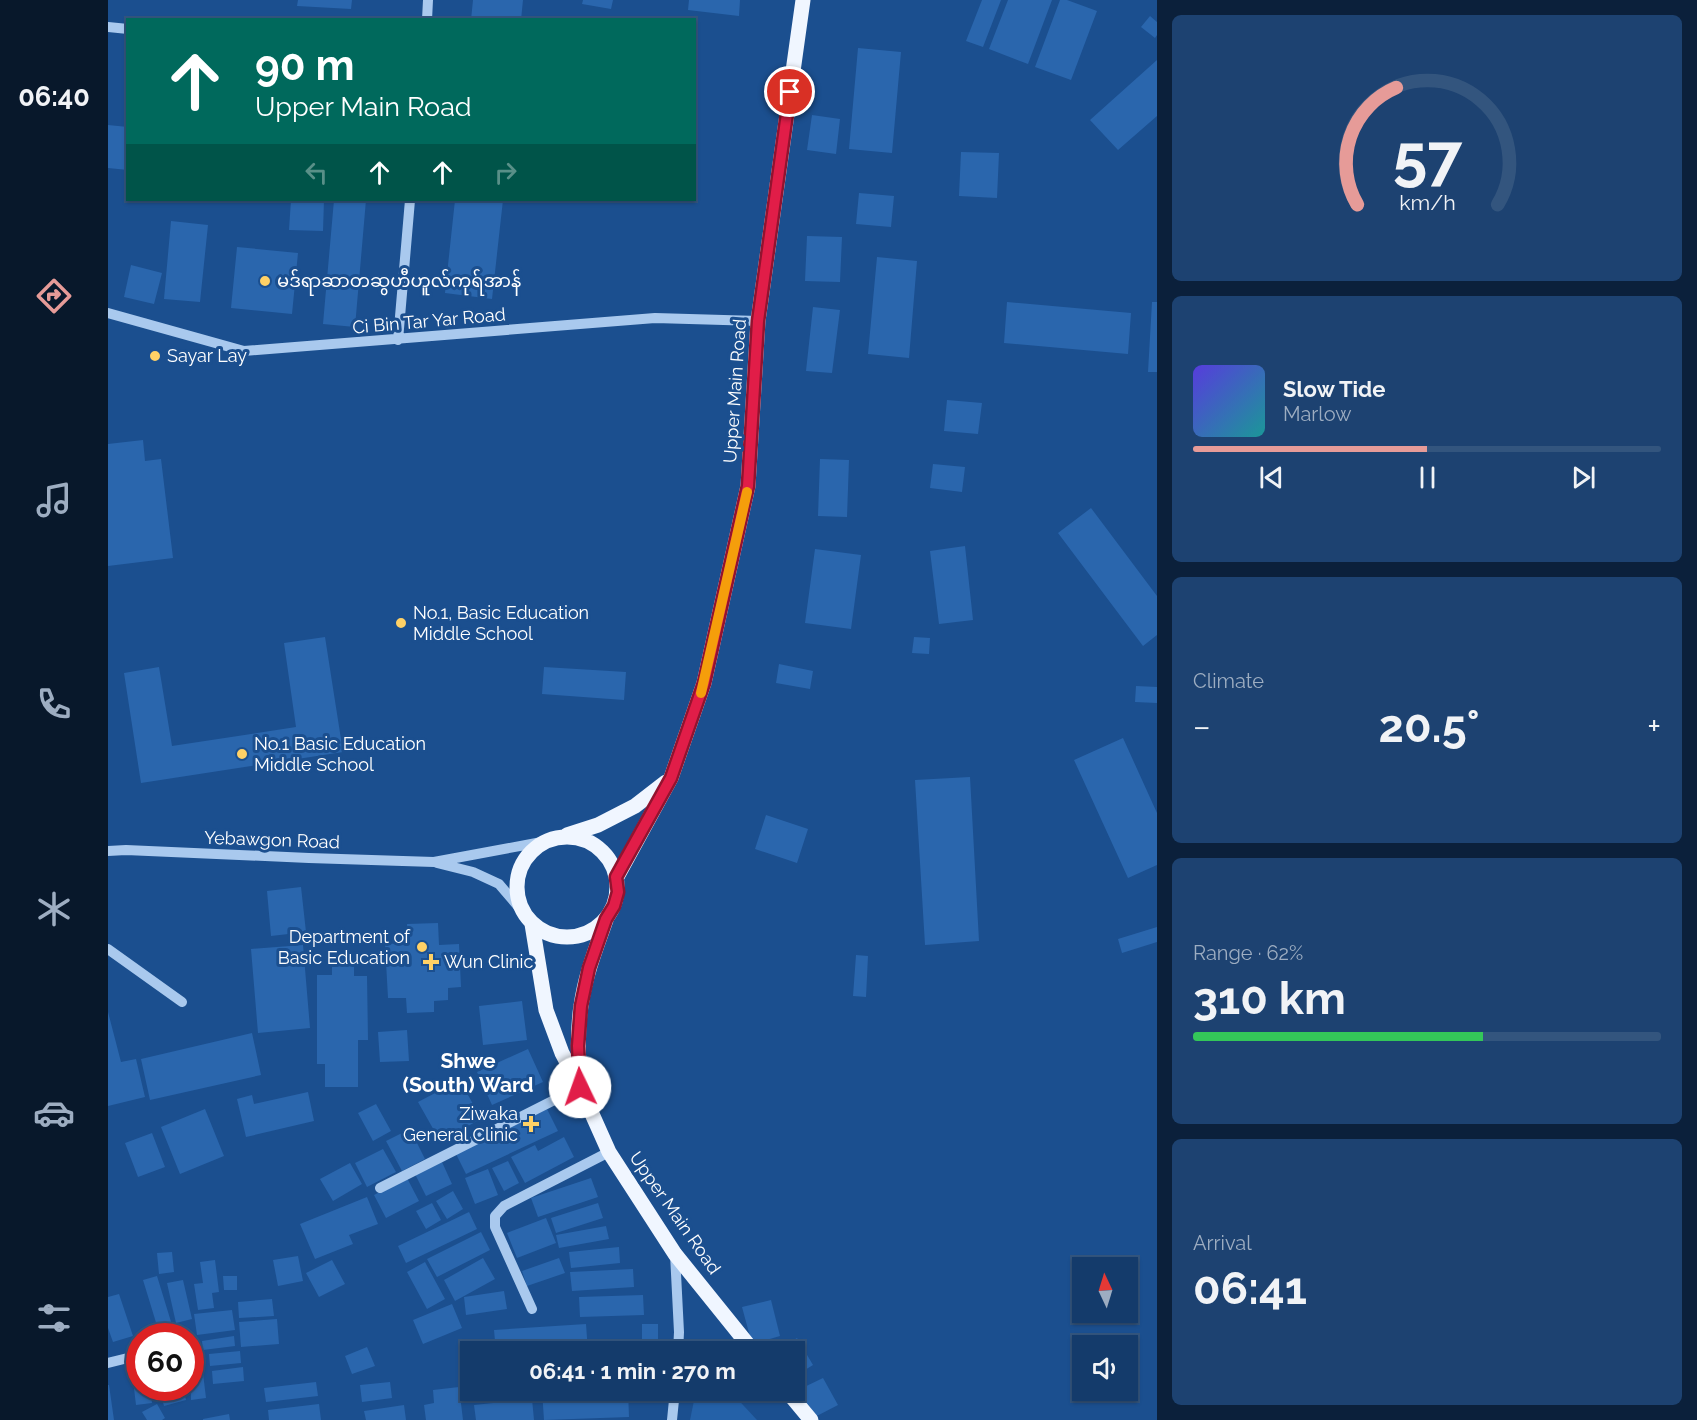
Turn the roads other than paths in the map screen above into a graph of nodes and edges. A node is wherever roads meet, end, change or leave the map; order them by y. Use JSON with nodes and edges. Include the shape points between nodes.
{"nodes":[{"id":1,"x":428,"y":0,"type":"edge"},
{"id":2,"x":803,"y":0,"type":"edge"},
{"id":3,"x":427,"y":18,"type":"edge"},
{"id":4,"x":108,"y":27,"type":"edge"},
{"id":5,"x":126,"y":29,"type":"edge"},
{"id":6,"x":410,"y":201,"type":"edge"},
{"id":7,"x":108,"y":313,"type":"edge"},
{"id":8,"x":758,"y":321,"type":"junction"},
{"id":9,"x":398,"y":340,"type":"junction"},
{"id":10,"x":671,"y":778,"type":"junction"},
{"id":11,"x":563,"y":837,"type":"junction"},
{"id":12,"x":546,"y":841,"type":"junction"},
{"id":13,"x":108,"y":851,"type":"edge"},
{"id":14,"x":434,"y":862,"type":"junction"},
{"id":15,"x":616,"y":877,"type":"junction"},
{"id":16,"x":522,"y":911,"type":"junction"},
{"id":17,"x":606,"y":919,"type":"junction"},
{"id":18,"x":532,"y":924,"type":"junction"},
{"id":19,"x":108,"y":949,"type":"edge"},
{"id":20,"x":182,"y":1002,"type":"dead end"},
{"id":21,"x":580,"y":1087,"type":"junction"},
{"id":22,"x":609,"y":1152,"type":"junction"},
{"id":23,"x":380,"y":1188,"type":"dead end"},
{"id":24,"x":675,"y":1254,"type":"junction"},
{"id":25,"x":532,"y":1309,"type":"dead end"},
{"id":26,"x":679,"y":1341,"type":"edge"},
{"id":27,"x":745,"y":1341,"type":"edge"},
{"id":28,"x":126,"y":1358,"type":"edge"},
{"id":29,"x":108,"y":1363,"type":"edge"},
{"id":30,"x":674,"y":1401,"type":"edge"},
{"id":31,"x":795,"y":1401,"type":"edge"},
{"id":32,"x":672,"y":1420,"type":"edge"},
{"id":33,"x":811,"y":1420,"type":"edge"}],
"edges":[{"from":1,"to":3,"type":"street"},
{"from":2,"to":8,"type":"main road","name":"Upper Main Road"},
{"from":4,"to":5,"type":"street"},
{"from":6,"to":9,"type":"street"},
{"from":7,"to":9,"type":"street","name":"Ci Bin Tar Yar Road","via":[[244,351]]},
{"from":8,"to":9,"type":"street","name":"Ci Bin Tar Yar Road","via":[[655,318]]},
{"from":8,"to":10,"type":"main road","name":"Upper Main Road","via":[[748,486],[704,683]]},
{"from":10,"to":11,"type":"main road","via":[[635,806]]},
{"from":10,"to":15,"type":"main road","name":"Upper Main Road"},
{"from":11,"to":12,"type":"main road"},
{"from":11,"to":15,"type":"main road","via":[[581,839],[597,847],[610,860]]},
{"from":12,"to":14,"type":"street"},
{"from":12,"to":16,"type":"main road","via":[[522,862],[516,878],[516,895]]},
{"from":13,"to":14,"type":"street","name":"Yebawgon Road"},
{"from":14,"to":16,"type":"street","via":[[500,884]]},
{"from":15,"to":17,"type":"main road","via":[[618,892]]},
{"from":16,"to":18,"type":"main road"},
{"from":17,"to":18,"type":"main road","via":[[578,937],[562,938]]},
{"from":17,"to":21,"type":"main road","via":[[581,1006]]},
{"from":18,"to":21,"type":"main road","name":"Upper Main Road","via":[[546,1010]]},
{"from":19,"to":20,"type":"street"},
{"from":21,"to":22,"type":"main road","name":"Upper Main Road"},
{"from":21,"to":23,"type":"street"},
{"from":22,"to":24,"type":"main road","name":"Upper Main Road"},
{"from":22,"to":25,"type":"street","via":[[504,1206],[495,1216],[495,1227]]},
{"from":24,"to":26,"type":"street"},
{"from":24,"to":27,"type":"main road","name":"Upper Main Road"},
{"from":28,"to":29,"type":"street"},
{"from":30,"to":32,"type":"street"},
{"from":31,"to":33,"type":"main road"}]}
